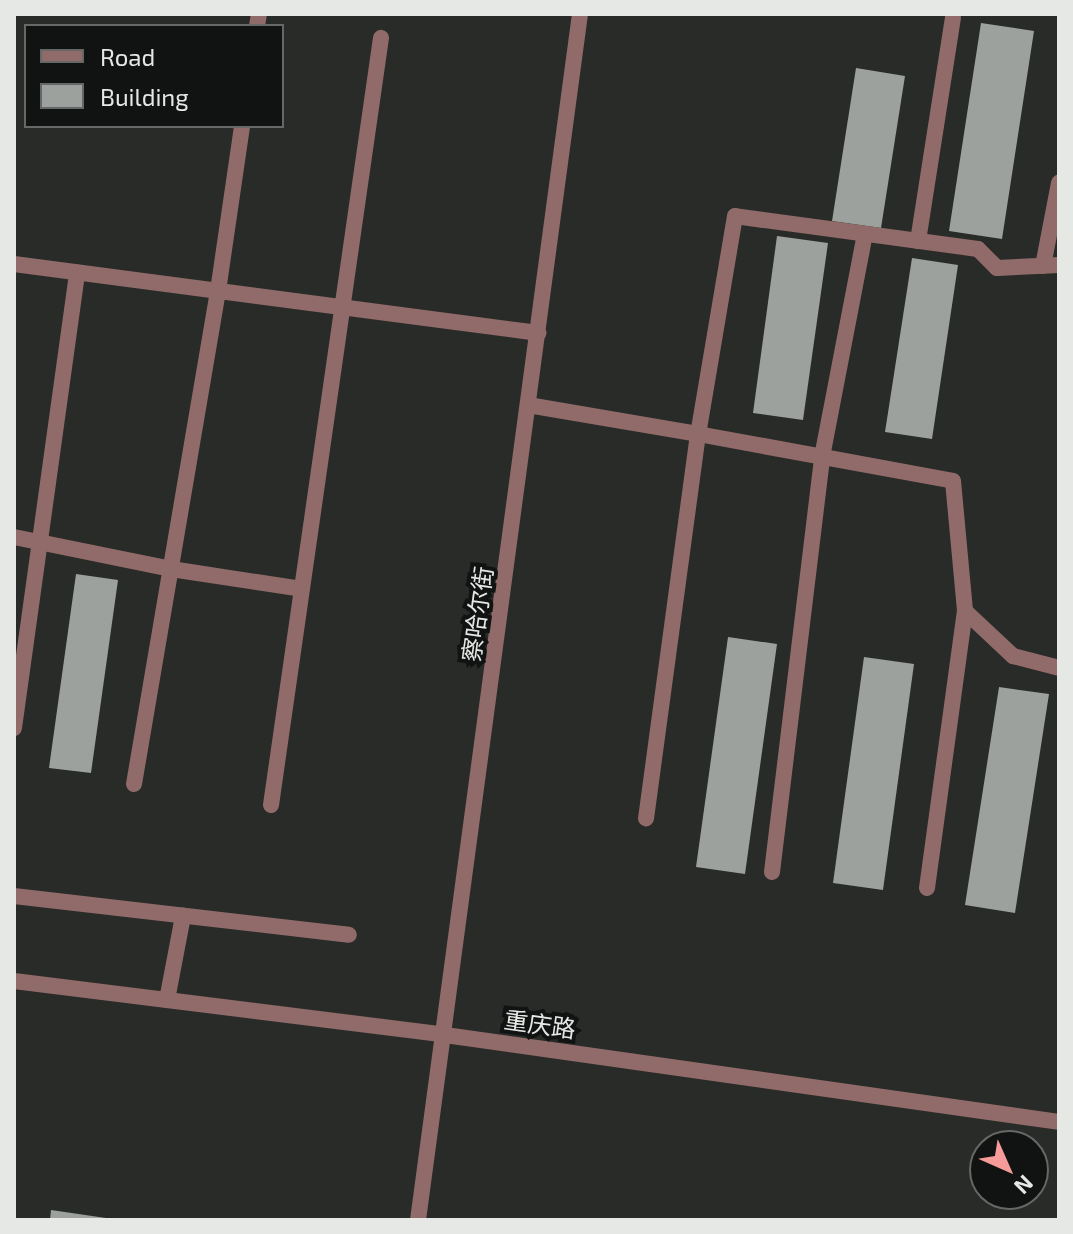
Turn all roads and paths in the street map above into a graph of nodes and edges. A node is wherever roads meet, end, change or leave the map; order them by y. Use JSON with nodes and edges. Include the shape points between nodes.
{"nodes":[{"id":1,"x":580,"y":14,"type":"edge"},
{"id":2,"x":953,"y":18,"type":"dead end"},
{"id":3,"x":381,"y":38,"type":"dead end"},
{"id":4,"x":242,"y":128,"type":"edge"},
{"id":5,"x":1059,"y":183,"type":"edge"},
{"id":6,"x":865,"y":234,"type":"junction"},
{"id":7,"x":918,"y":241,"type":"junction"},
{"id":8,"x":14,"y":264,"type":"edge"},
{"id":9,"x":1051,"y":265,"type":"edge"},
{"id":10,"x":77,"y":272,"type":"junction"},
{"id":11,"x":218,"y":291,"type":"junction"},
{"id":12,"x":340,"y":307,"type":"junction"},
{"id":13,"x":538,"y":333,"type":"junction"},
{"id":14,"x":528,"y":405,"type":"junction"},
{"id":15,"x":698,"y":434,"type":"junction"},
{"id":16,"x":822,"y":457,"type":"junction"},
{"id":17,"x":14,"y":537,"type":"edge"},
{"id":18,"x":40,"y":542,"type":"junction"},
{"id":19,"x":171,"y":569,"type":"junction"},
{"id":20,"x":301,"y":589,"type":"junction"},
{"id":21,"x":965,"y":611,"type":"junction"},
{"id":22,"x":1059,"y":668,"type":"edge"},
{"id":23,"x":14,"y":728,"type":"edge"},
{"id":24,"x":134,"y":784,"type":"dead end"},
{"id":25,"x":271,"y":805,"type":"dead end"},
{"id":26,"x":646,"y":818,"type":"dead end"},
{"id":27,"x":772,"y":872,"type":"dead end"},
{"id":28,"x":927,"y":888,"type":"dead end"},
{"id":29,"x":14,"y":896,"type":"edge"},
{"id":30,"x":183,"y":916,"type":"junction"},
{"id":31,"x":349,"y":935,"type":"dead end"},
{"id":32,"x":14,"y":981,"type":"edge"},
{"id":33,"x":167,"y":1000,"type":"junction"},
{"id":34,"x":445,"y":1035,"type":"junction"},
{"id":35,"x":1059,"y":1122,"type":"edge"},
{"id":36,"x":418,"y":1220,"type":"edge"}],
"edges":[{"from":1,"to":13,"type":"street","name":"察哈尔街"},
{"from":2,"to":7,"type":"street"},
{"from":3,"to":12,"type":"street"},
{"from":4,"to":11,"type":"street"},
{"from":5,"to":9,"type":"street"},
{"from":6,"to":7,"type":"street"},
{"from":6,"to":15,"type":"street","via":[[735,216]]},
{"from":6,"to":16,"type":"street"},
{"from":7,"to":9,"type":"street","via":[[978,249],[997,268]]},
{"from":8,"to":10,"type":"street"},
{"from":10,"to":11,"type":"street"},
{"from":10,"to":18,"type":"street"},
{"from":11,"to":12,"type":"street"},
{"from":11,"to":19,"type":"street"},
{"from":12,"to":13,"type":"street"},
{"from":12,"to":20,"type":"street"},
{"from":13,"to":14,"type":"street","name":"察哈尔街"},
{"from":14,"to":15,"type":"street"},
{"from":14,"to":34,"type":"street","name":"察哈尔街"},
{"from":15,"to":16,"type":"street"},
{"from":15,"to":26,"type":"street"},
{"from":16,"to":21,"type":"street","via":[[953,481]]},
{"from":16,"to":27,"type":"street"},
{"from":17,"to":18,"type":"street"},
{"from":18,"to":19,"type":"street"},
{"from":18,"to":23,"type":"street"},
{"from":19,"to":20,"type":"street"},
{"from":19,"to":24,"type":"street"},
{"from":20,"to":25,"type":"street"},
{"from":21,"to":22,"type":"street","via":[[1013,656]]},
{"from":21,"to":28,"type":"street"},
{"from":29,"to":30,"type":"street"},
{"from":30,"to":31,"type":"street"},
{"from":30,"to":33,"type":"street"},
{"from":32,"to":33,"type":"street","name":"重庆路"},
{"from":33,"to":34,"type":"street","name":"重庆路"},
{"from":34,"to":35,"type":"street","name":"重庆路"},
{"from":34,"to":36,"type":"street","name":"察哈尔街"}]}
